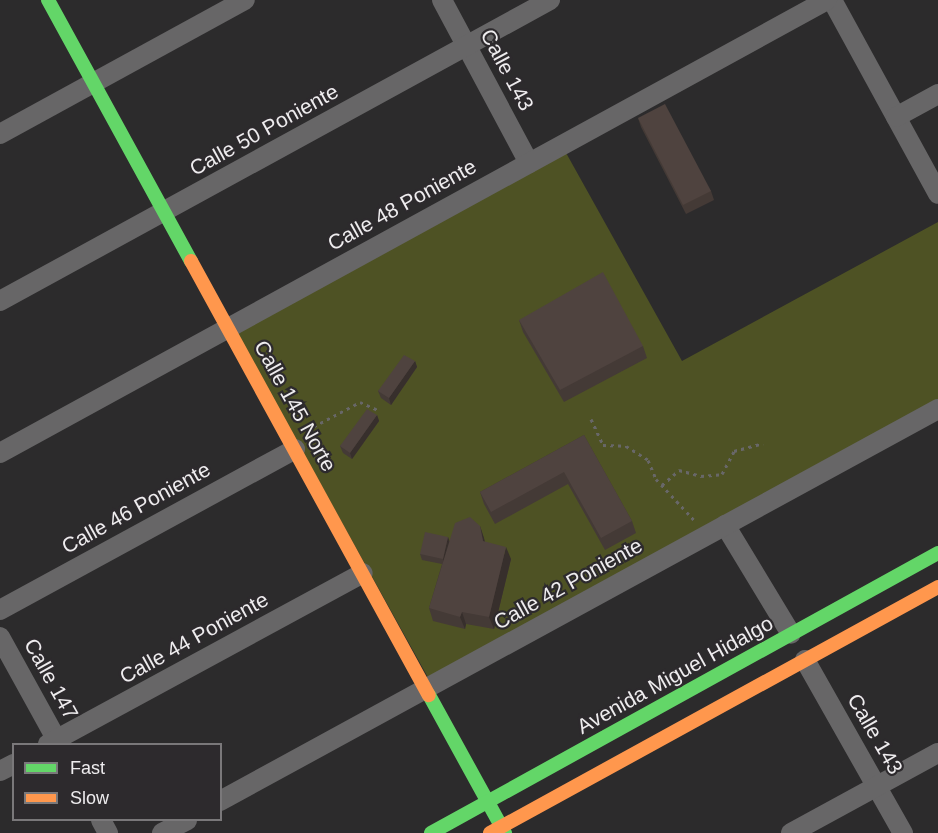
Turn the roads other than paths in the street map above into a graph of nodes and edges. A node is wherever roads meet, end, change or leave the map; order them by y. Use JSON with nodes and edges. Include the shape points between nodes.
{"nodes":[{"id":1,"x":48,"y":0,"type":"edge"},
{"id":2,"x":245,"y":0,"type":"edge"},
{"id":3,"x":442,"y":0,"type":"edge"},
{"id":4,"x":550,"y":0,"type":"edge"},
{"id":5,"x":827,"y":0,"type":"edge"},
{"id":6,"x":832,"y":0,"type":"edge"},
{"id":7,"x":466,"y":46,"type":"junction"},
{"id":8,"x":94,"y":83,"type":"junction"},
{"id":9,"x":938,"y":94,"type":"edge"},
{"id":10,"x":896,"y":117,"type":"junction"},
{"id":11,"x":0,"y":134,"type":"edge"},
{"id":12,"x":529,"y":163,"type":"junction"},
{"id":13,"x":938,"y":194,"type":"edge"},
{"id":14,"x":164,"y":211,"type":"junction"},
{"id":15,"x":0,"y":301,"type":"edge"},
{"id":16,"x":228,"y":328,"type":"junction"},
{"id":17,"x":938,"y":409,"type":"edge"},
{"id":18,"x":292,"y":444,"type":"junction"},
{"id":19,"x":0,"y":453,"type":"edge"},
{"id":20,"x":725,"y":525,"type":"junction"},
{"id":21,"x":938,"y":553,"type":"edge"},
{"id":22,"x":363,"y":573,"type":"junction"},
{"id":23,"x":938,"y":586,"type":"edge"},
{"id":24,"x":0,"y":610,"type":"edge"},
{"id":25,"x":791,"y":634,"type":"junction"},
{"id":26,"x":0,"y":637,"type":"edge"},
{"id":27,"x":805,"y":660,"type":"junction"},
{"id":28,"x":426,"y":689,"type":"junction"},
{"id":29,"x":55,"y":743,"type":"edge"},
{"id":30,"x":938,"y":753,"type":"edge"},
{"id":31,"x":878,"y":786,"type":"junction"},
{"id":32,"x":222,"y":800,"type":"edge"},
{"id":33,"x":488,"y":801,"type":"junction"},
{"id":34,"x":183,"y":821,"type":"edge"},
{"id":35,"x":499,"y":831,"type":"edge"},
{"id":36,"x":162,"y":833,"type":"edge"},
{"id":37,"x":431,"y":833,"type":"edge"},
{"id":38,"x":791,"y":833,"type":"edge"},
{"id":39,"x":903,"y":833,"type":"edge"}],
"edges":[{"from":1,"to":8,"type":"main road","name":"Calle 145 Norte"},
{"from":2,"to":8,"type":"street"},
{"from":3,"to":7,"type":"street","name":"Calle 143"},
{"from":4,"to":7,"type":"street","name":"Calle 50 Poniente"},
{"from":5,"to":12,"type":"street","name":"Calle 48 Poniente"},
{"from":6,"to":10,"type":"street"},
{"from":7,"to":12,"type":"street","name":"Calle 143"},
{"from":7,"to":14,"type":"street","name":"Calle 50 Poniente"},
{"from":8,"to":11,"type":"street"},
{"from":8,"to":14,"type":"main road","name":"Calle 145 Norte"},
{"from":9,"to":10,"type":"street"},
{"from":10,"to":13,"type":"street"},
{"from":12,"to":16,"type":"street","name":"Calle 48 Poniente"},
{"from":14,"to":15,"type":"street","name":"Calle 50 Poniente"},
{"from":14,"to":16,"type":"main road","name":"Calle 145 Norte"},
{"from":16,"to":18,"type":"main road","name":"Calle 145 Norte"},
{"from":16,"to":19,"type":"street","name":"Calle 48 Poniente"},
{"from":17,"to":20,"type":"street","name":"Calle 42 Poniente"},
{"from":18,"to":22,"type":"main road","name":"Calle 145 Norte"},
{"from":18,"to":24,"type":"street","name":"Calle 46 Poniente"},
{"from":20,"to":25,"type":"street"},
{"from":20,"to":28,"type":"street","name":"Calle 42 Poniente"},
{"from":21,"to":25,"type":"main road","name":"Avenida Miguel Hidalgo"},
{"from":22,"to":28,"type":"main road","name":"Calle 145 Norte"},
{"from":22,"to":29,"type":"street","name":"Calle 44 Poniente"},
{"from":23,"to":27,"type":"main road"},
{"from":25,"to":33,"type":"main road","name":"Avenida Miguel Hidalgo"},
{"from":26,"to":29,"type":"street","name":"Calle 147"},
{"from":27,"to":31,"type":"street","name":"Calle 143"},
{"from":27,"to":35,"type":"main road"},
{"from":28,"to":32,"type":"street","name":"Calle 42 Poniente"},
{"from":28,"to":33,"type":"main road","name":"Calle 145 Norte"},
{"from":30,"to":31,"type":"street"},
{"from":31,"to":38,"type":"street"},
{"from":31,"to":39,"type":"street","name":"Calle 143"},
{"from":33,"to":35,"type":"main road","name":"Calle 145 Norte"},
{"from":33,"to":37,"type":"main road","name":"Avenida Miguel Hidalgo"},
{"from":34,"to":36,"type":"street"}]}
